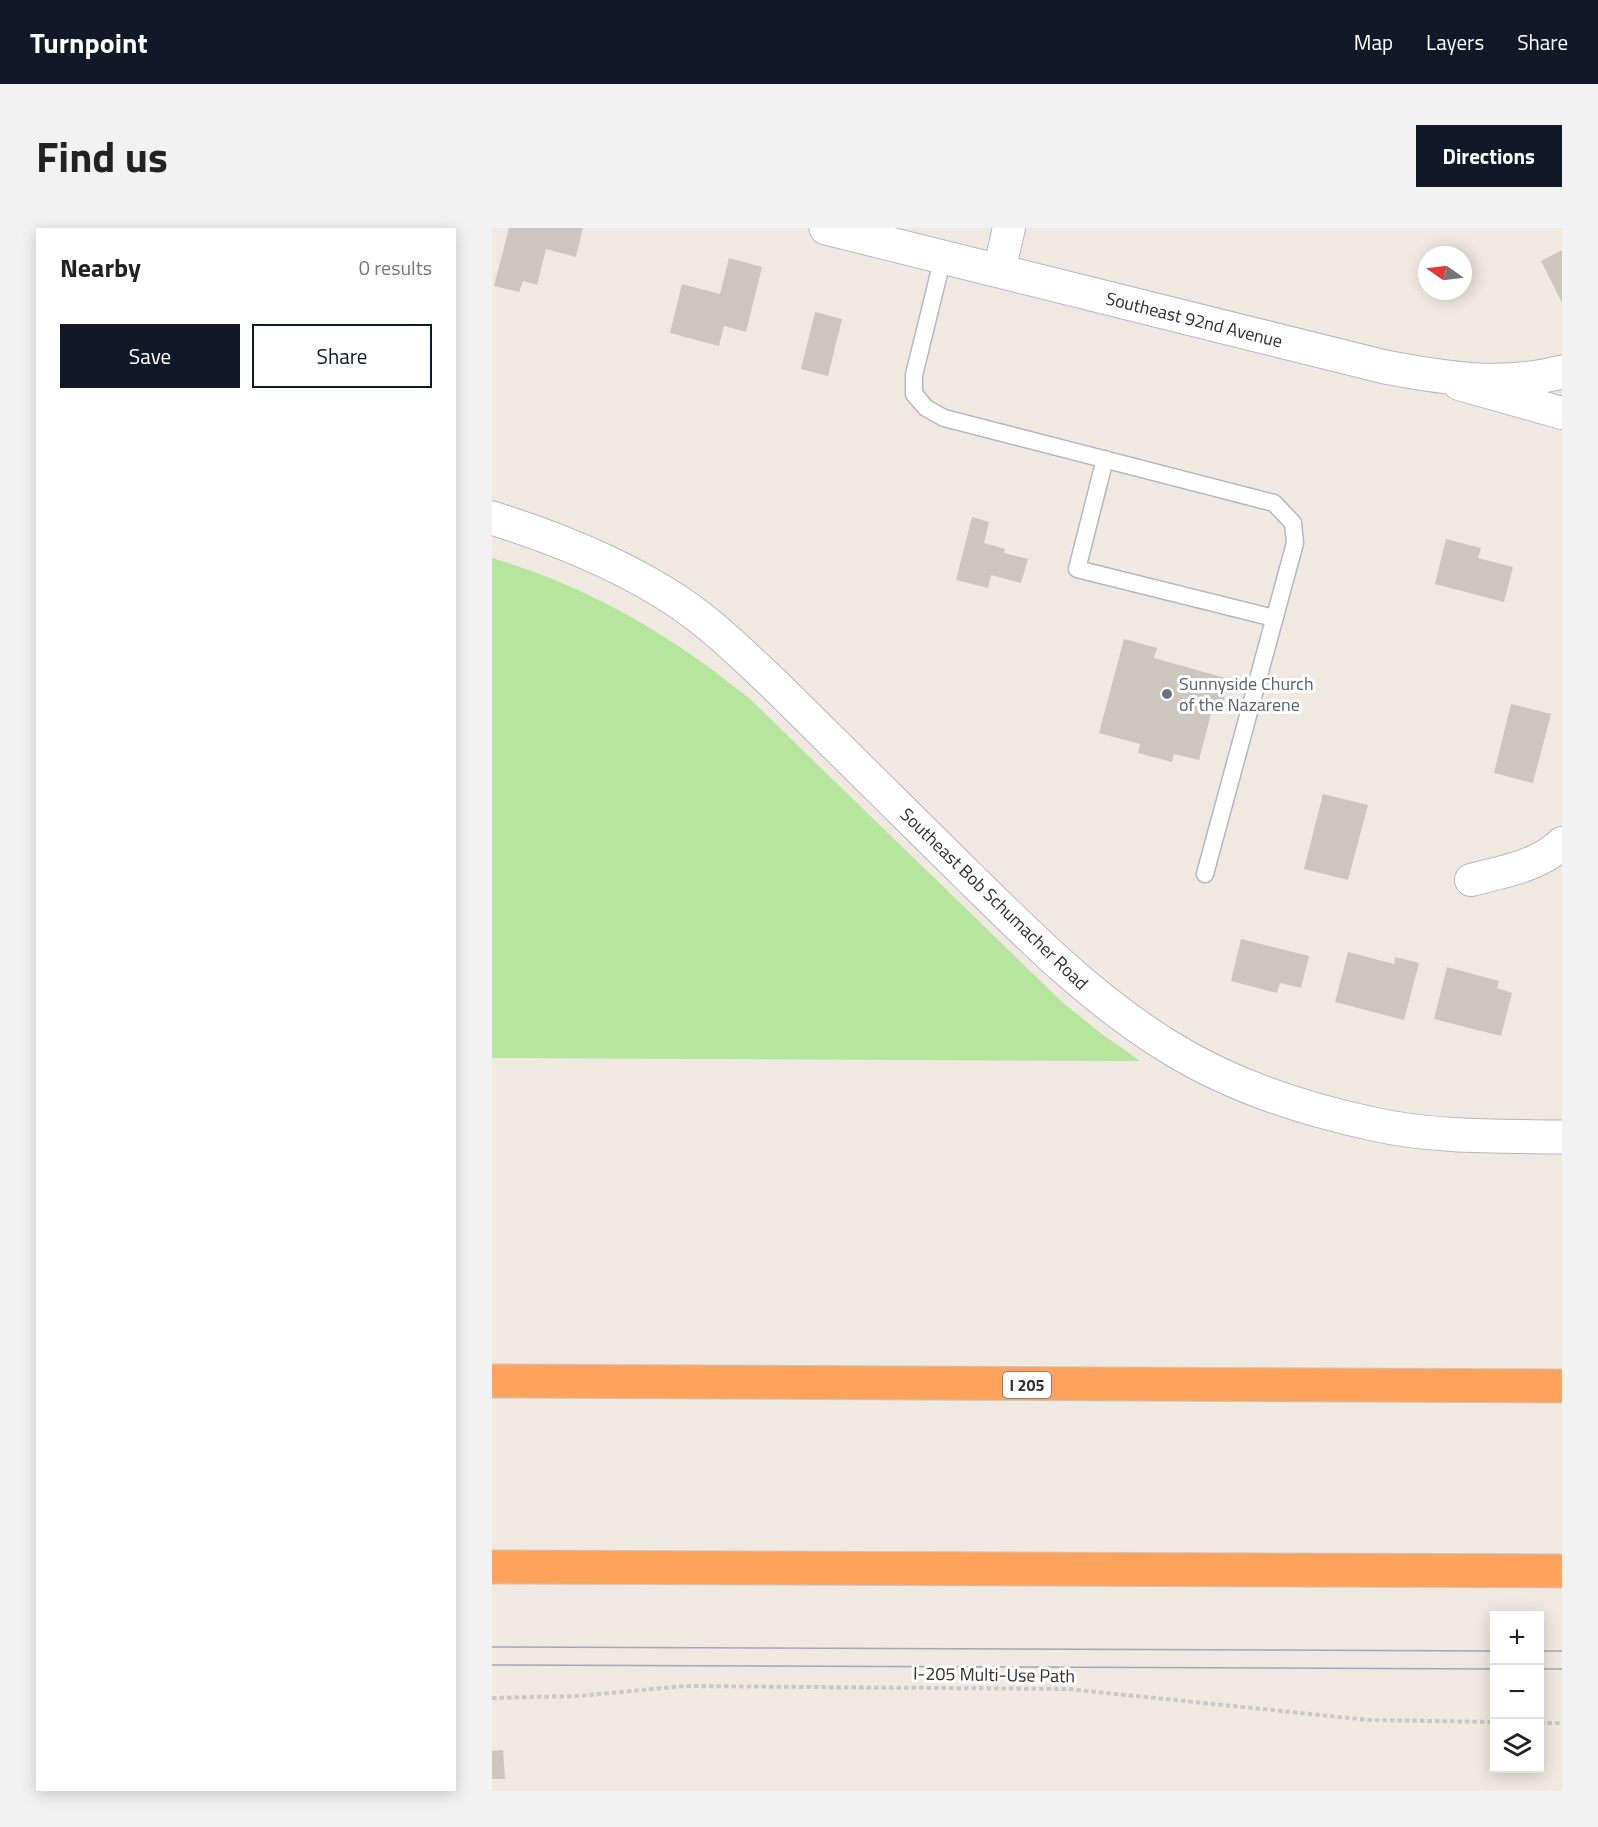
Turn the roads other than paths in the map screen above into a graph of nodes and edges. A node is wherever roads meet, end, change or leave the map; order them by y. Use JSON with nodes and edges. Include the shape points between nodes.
{"nodes":[{"id":1,"x":826,"y":228,"type":"edge"},
{"id":2,"x":1010,"y":228,"type":"edge"},
{"id":3,"x":944,"y":257,"type":"junction"},
{"id":4,"x":999,"y":271,"type":"junction"},
{"id":5,"x":1562,"y":372,"type":"edge"},
{"id":6,"x":1432,"y":376,"type":"junction"},
{"id":7,"x":1562,"y":414,"type":"edge"},
{"id":8,"x":1105,"y":459,"type":"junction"},
{"id":9,"x":492,"y":518,"type":"edge"},
{"id":10,"x":1274,"y":618,"type":"junction"},
{"id":11,"x":1562,"y":843,"type":"edge"},
{"id":12,"x":1204,"y":874,"type":"dead end"},
{"id":13,"x":1471,"y":880,"type":"dead end"},
{"id":14,"x":1562,"y":1137,"type":"edge"},
{"id":15,"x":492,"y":1381,"type":"edge"},
{"id":16,"x":1562,"y":1386,"type":"edge"},
{"id":17,"x":492,"y":1567,"type":"edge"},
{"id":18,"x":1562,"y":1571,"type":"edge"}],
"edges":[{"from":1,"to":3,"type":"main road","name":"Southeast 92nd Avenue"},
{"from":2,"to":4,"type":"street"},
{"from":3,"to":4,"type":"main road","name":"Southeast 92nd Avenue"},
{"from":3,"to":8,"type":"lane","via":[[914,375],[914,394],[926,408],[944,418]]},
{"from":4,"to":6,"type":"main road","name":"Southeast 92nd Avenue"},
{"from":5,"to":6,"type":"main road","via":[[1523,380]]},
{"from":6,"to":7,"type":"street","name":"Southeast 92nd Avenue"},
{"from":8,"to":10,"type":"lane","via":[[1274,503],[1293,523],[1295,543]]},
{"from":8,"to":10,"type":"lane","via":[[1077,569]]},
{"from":9,"to":14,"type":"main road","name":"Southeast Bob Schumacher Road","via":[[598,558],[680,603],[774,684],[1048,955],[1112,1009],[1170,1048],[1278,1098],[1374,1125],[1448,1135]]},
{"from":10,"to":12,"type":"lane"},
{"from":11,"to":13,"type":"street","via":[[1524,866]]},
{"from":15,"to":16,"type":"highway","number":"I 205"},
{"from":17,"to":18,"type":"highway"}]}
